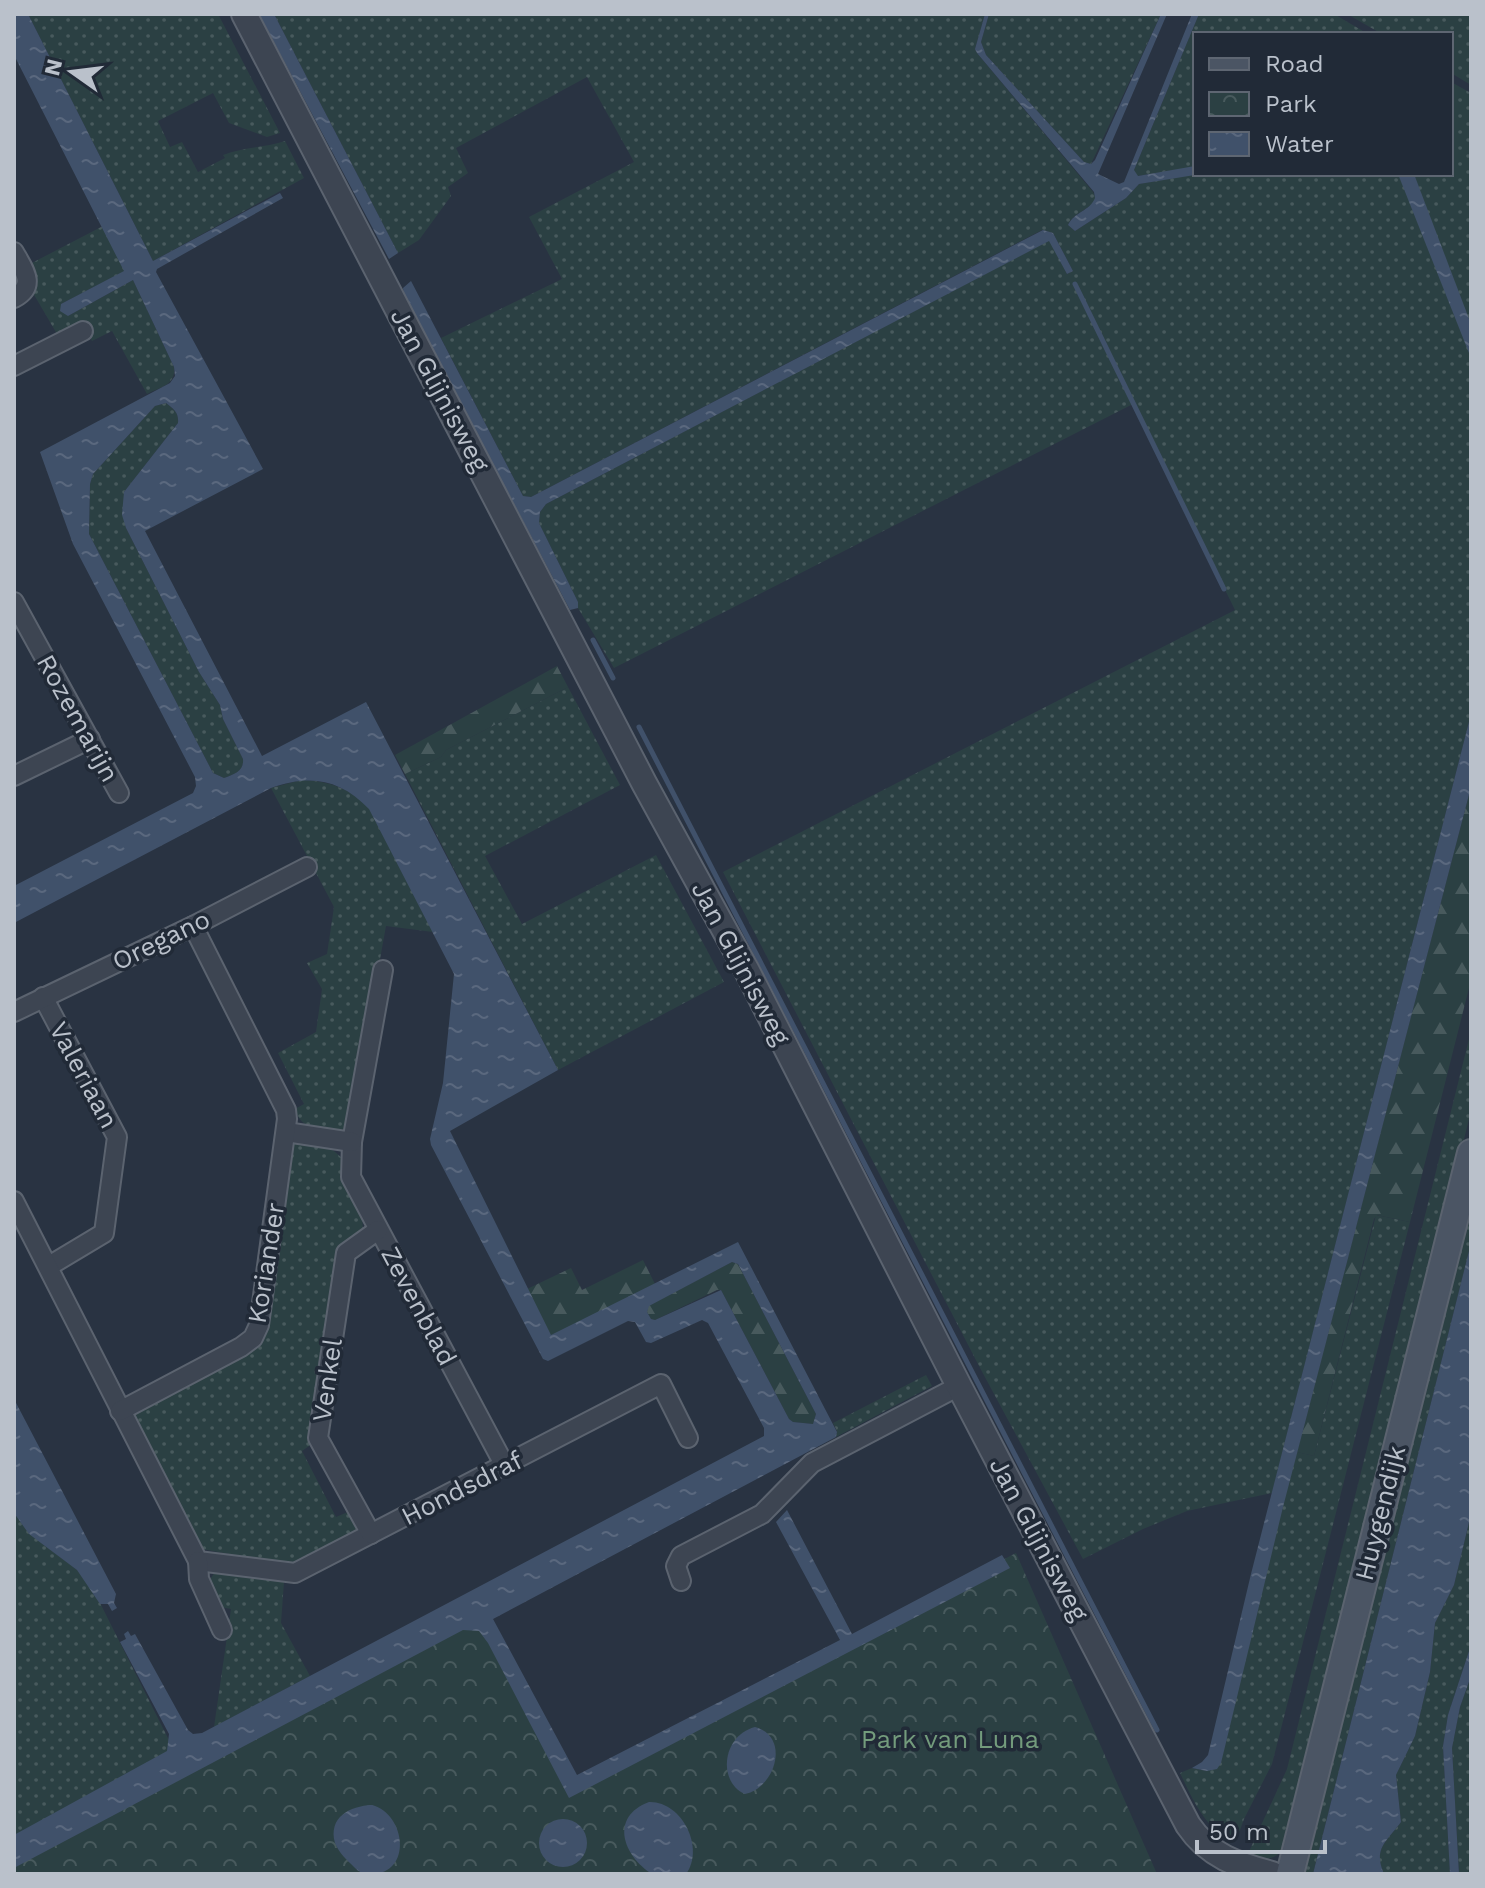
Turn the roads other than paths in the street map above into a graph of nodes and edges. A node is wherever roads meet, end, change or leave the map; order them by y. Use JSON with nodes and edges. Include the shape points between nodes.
{"nodes":[{"id":1,"x":244,"y":14,"type":"edge"},
{"id":2,"x":14,"y":252,"type":"edge"},
{"id":3,"x":19,"y":296,"type":"edge"},
{"id":4,"x":83,"y":331,"type":"dead end"},
{"id":5,"x":14,"y":366,"type":"edge"},
{"id":6,"x":14,"y":602,"type":"edge"},
{"id":7,"x":90,"y":739,"type":"junction"},
{"id":8,"x":14,"y":776,"type":"edge"},
{"id":9,"x":119,"y":793,"type":"dead end"},
{"id":10,"x":307,"y":867,"type":"dead end"},
{"id":11,"x":193,"y":926,"type":"junction"},
{"id":12,"x":383,"y":970,"type":"dead end"},
{"id":13,"x":43,"y":997,"type":"junction"},
{"id":14,"x":14,"y":1012,"type":"edge"},
{"id":15,"x":286,"y":1132,"type":"junction"},
{"id":16,"x":352,"y":1142,"type":"junction"},
{"id":17,"x":1471,"y":1153,"type":"edge"},
{"id":18,"x":14,"y":1201,"type":"edge"},
{"id":19,"x":378,"y":1230,"type":"junction"},
{"id":20,"x":49,"y":1266,"type":"junction"},
{"id":21,"x":959,"y":1386,"type":"junction"},
{"id":22,"x":120,"y":1411,"type":"junction"},
{"id":23,"x":688,"y":1438,"type":"dead end"},
{"id":24,"x":505,"y":1466,"type":"junction"},
{"id":25,"x":371,"y":1534,"type":"junction"},
{"id":26,"x":198,"y":1561,"type":"junction"},
{"id":27,"x":681,"y":1581,"type":"dead end"},
{"id":28,"x":222,"y":1630,"type":"dead end"},
{"id":29,"x":1272,"y":1874,"type":"edge"},
{"id":30,"x":1290,"y":1874,"type":"edge"}],
"edges":[{"from":1,"to":21,"type":"street","name":"Jan Glijnisweg"},
{"from":2,"to":3,"type":"street","via":[[28,278]]},
{"from":4,"to":5,"type":"street"},
{"from":6,"to":7,"type":"street","name":"Rozemarijn"},
{"from":7,"to":8,"type":"street"},
{"from":7,"to":9,"type":"street","name":"Rozemarijn"},
{"from":10,"to":11,"type":"street","name":"Oregano"},
{"from":11,"to":13,"type":"street","name":"Oregano"},
{"from":11,"to":15,"type":"street","name":"Koriander","via":[[286,1110]]},
{"from":12,"to":16,"type":"street","name":"Zevenblad"},
{"from":13,"to":14,"type":"street","name":"Oregano"},
{"from":13,"to":20,"type":"street","name":"Valeriaan","via":[[117,1137],[104,1233]]},
{"from":15,"to":16,"type":"street"},
{"from":15,"to":22,"type":"street","name":"Koriander","via":[[253,1338]]},
{"from":16,"to":19,"type":"street","name":"Zevenblad","via":[[351,1177]]},
{"from":17,"to":30,"type":"main road","name":"Huygendijk"},
{"from":18,"to":20,"type":"street"},
{"from":19,"to":24,"type":"street","name":"Zevenblad"},
{"from":19,"to":25,"type":"street","name":"Venkel","via":[[346,1253],[318,1438]]},
{"from":20,"to":22,"type":"street"},
{"from":21,"to":27,"type":"street","via":[[812,1463],[762,1514],[681,1556],[676,1566]]},
{"from":21,"to":29,"type":"street","name":"Jan Glijnisweg","via":[[1188,1825],[1201,1843],[1223,1858]]},
{"from":22,"to":26,"type":"street"},
{"from":23,"to":24,"type":"street","name":"Hondsdraf","via":[[661,1384]]},
{"from":24,"to":25,"type":"street","name":"Hondsdraf"},
{"from":25,"to":26,"type":"street","name":"Hondsdraf","via":[[295,1573]]},
{"from":26,"to":28,"type":"street","via":[[199,1579]]}]}
